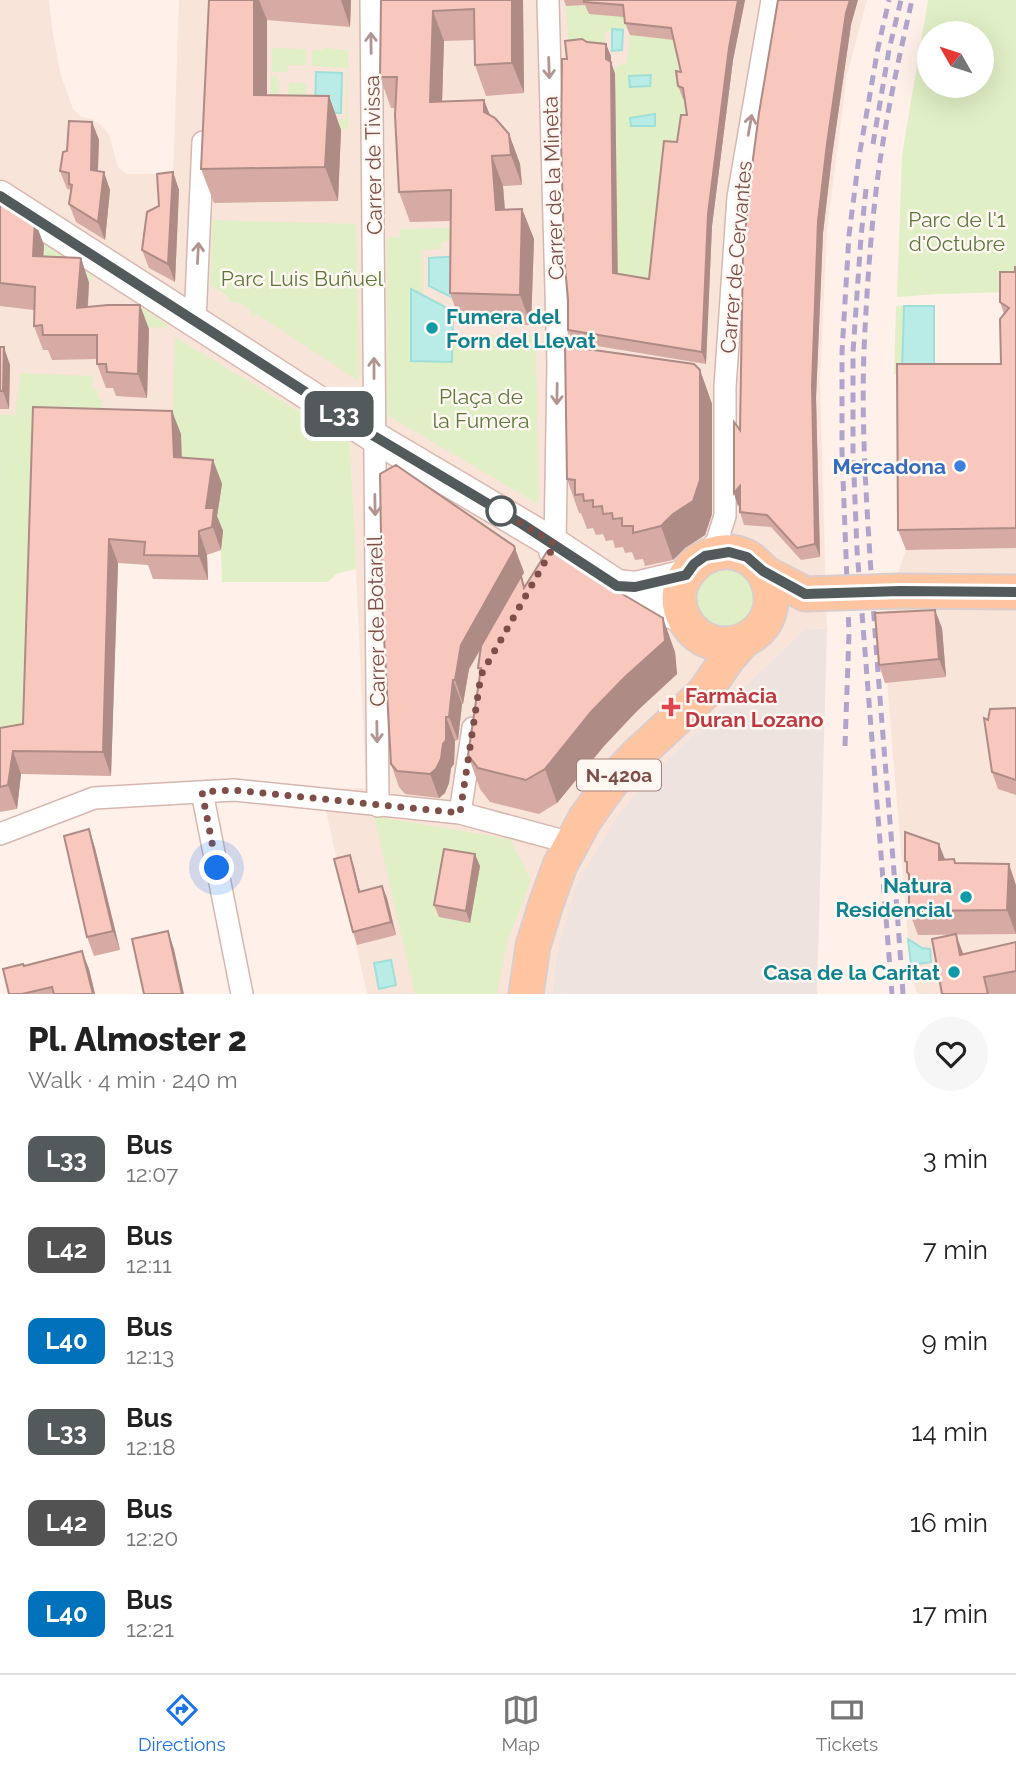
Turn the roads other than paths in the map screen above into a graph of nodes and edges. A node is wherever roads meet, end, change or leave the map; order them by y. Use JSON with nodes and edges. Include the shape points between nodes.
{"nodes":[{"id":1,"x":371,"y":0,"type":"edge"},
{"id":2,"x":548,"y":0,"type":"edge"},
{"id":3,"x":772,"y":0,"type":"edge"},
{"id":4,"x":204,"y":124,"type":"edge"},
{"id":5,"x":0,"y":196,"type":"edge"},
{"id":6,"x":195,"y":321,"type":"junction"},
{"id":7,"x":558,"y":363,"type":"junction"},
{"id":8,"x":583,"y":367,"type":"edge"},
{"id":9,"x":699,"y":384,"type":"edge"},
{"id":10,"x":724,"y":387,"type":"junction"},
{"id":11,"x":374,"y":436,"type":"junction"},
{"id":12,"x":725,"y":516,"type":"junction"},
{"id":13,"x":548,"y":556,"type":"junction"},
{"id":14,"x":755,"y":564,"type":"junction"},
{"id":15,"x":696,"y":566,"type":"junction"},
{"id":16,"x":617,"y":586,"type":"junction"},
{"id":17,"x":1016,"y":592,"type":"edge"},
{"id":18,"x":805,"y":594,"type":"junction"},
{"id":19,"x":768,"y":617,"type":"junction"},
{"id":20,"x":689,"y":625,"type":"junction"},
{"id":21,"x":744,"y":640,"type":"junction"},
{"id":22,"x":477,"y":703,"type":"edge"},
{"id":23,"x":678,"y":715,"type":"junction"},
{"id":24,"x":202,"y":792,"type":"junction"},
{"id":25,"x":378,"y":806,"type":"junction"},
{"id":26,"x":460,"y":813,"type":"junction"},
{"id":27,"x":0,"y":834,"type":"edge"},
{"id":28,"x":571,"y":843,"type":"junction"},
{"id":29,"x":242,"y":994,"type":"edge"},
{"id":30,"x":526,"y":994,"type":"edge"}],
"edges":[{"from":11,"to":1,"type":"street","name":"Carrer de Tivissa","one_way":true},
{"from":2,"to":7,"type":"street","name":"Carrer de la Mineta","one_way":true},
{"from":10,"to":3,"type":"street","name":"Carrer de Cervantes","one_way":true,"via":[[738,197]]},
{"from":6,"to":4,"type":"street","one_way":true},
{"from":5,"to":6,"type":"street"},
{"from":6,"to":11,"type":"street"},
{"from":7,"to":8,"type":"street"},
{"from":7,"to":13,"type":"street","name":"Carrer de la Mineta","one_way":true},
{"from":9,"to":10,"type":"street"},
{"from":10,"to":12,"type":"street","name":"Carrer de Cervantes"},
{"from":11,"to":13,"type":"street"},
{"from":11,"to":25,"type":"street","name":"Carrer de Botarell","one_way":true},
{"from":12,"to":14,"type":"street","name":"Carrer de Cervantes"},
{"from":12,"to":15,"type":"street","name":"Carrer de Cervantes","via":[[717,541]]},
{"from":13,"to":16,"type":"street"},
{"from":14,"to":15,"type":"main road","via":[[729,552]]},
{"from":14,"to":18,"type":"main road"},
{"from":14,"to":19,"type":"main road","via":[[769,583]]},
{"from":15,"to":16,"type":"street","via":[[635,587]]},
{"from":15,"to":20,"type":"main road","number":"N-420a","via":[[681,583],[679,593]]},
{"from":16,"to":20,"type":"street","via":[[626,599]]},
{"from":17,"to":18,"type":"main road","bridge":true},
{"from":18,"to":19,"type":"main road","number":"N-420a"},
{"from":19,"to":21,"type":"main road","number":"N-420a"},
{"from":20,"to":21,"type":"main road","via":[[715,642]]},
{"from":20,"to":23,"type":"main road","number":"N-420a","via":[[702,654],[702,672]]},
{"from":21,"to":23,"type":"main road","number":"N-420a","via":[[704,693]]},
{"from":22,"to":26,"type":"street"},
{"from":23,"to":28,"type":"main road","number":"N-420a","via":[[610,784]]},
{"from":24,"to":25,"type":"street","via":[[234,790]]},
{"from":24,"to":27,"type":"street","via":[[94,798]]},
{"from":24,"to":29,"type":"street"},
{"from":25,"to":26,"type":"street"},
{"from":26,"to":28,"type":"street"},
{"from":28,"to":30,"type":"main road","number":"N-420a","via":[[533,946]]}]}
